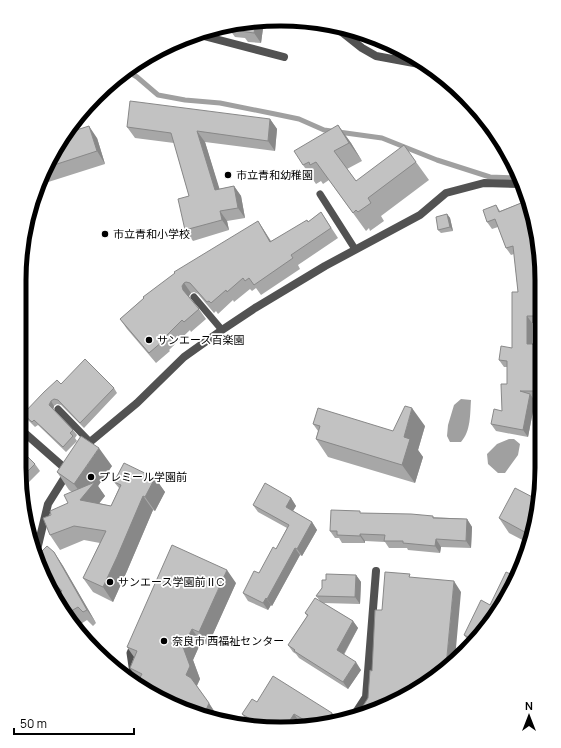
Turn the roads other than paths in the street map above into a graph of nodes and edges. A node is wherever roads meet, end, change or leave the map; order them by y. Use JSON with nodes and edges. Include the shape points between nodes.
{"nodes":[{"id":1,"x":345,"y":35,"type":"edge"},
{"id":2,"x":208,"y":37,"type":"edge"},
{"id":3,"x":284,"y":57,"type":"dead end"},
{"id":4,"x":412,"y":63,"type":"edge"},
{"id":5,"x":516,"y":184,"type":"edge"},
{"id":6,"x":320,"y":194,"type":"dead end"},
{"id":7,"x":355,"y":249,"type":"junction"},
{"id":8,"x":194,"y":297,"type":"edge"},
{"id":9,"x":222,"y":330,"type":"junction"},
{"id":10,"x":58,"y":409,"type":"dead end"},
{"id":11,"x":26,"y":433,"type":"edge"},
{"id":12,"x":90,"y":442,"type":"junction"},
{"id":13,"x":72,"y":465,"type":"junction"},
{"id":14,"x":38,"y":544,"type":"edge"},
{"id":15,"x":376,"y":570,"type":"dead end"},
{"id":16,"x":136,"y":639,"type":"edge"},
{"id":17,"x":133,"y":675,"type":"edge"},
{"id":18,"x":358,"y":709,"type":"edge"}],
"edges":[{"from":1,"to":4,"type":"street","via":[[376,56]]},
{"from":2,"to":3,"type":"street"},
{"from":5,"to":7,"type":"street","via":[[484,183],[446,193],[420,215]]},
{"from":6,"to":7,"type":"lane"},
{"from":7,"to":9,"type":"street"},
{"from":8,"to":9,"type":"lane"},
{"from":9,"to":12,"type":"street","via":[[184,357]]},
{"from":10,"to":12,"type":"lane"},
{"from":11,"to":13,"type":"street"},
{"from":12,"to":13,"type":"street"},
{"from":13,"to":14,"type":"street","via":[[48,504]]},
{"from":15,"to":18,"type":"street","via":[[366,697]]},
{"from":16,"to":17,"type":"lane","via":[[130,653]]}]}
